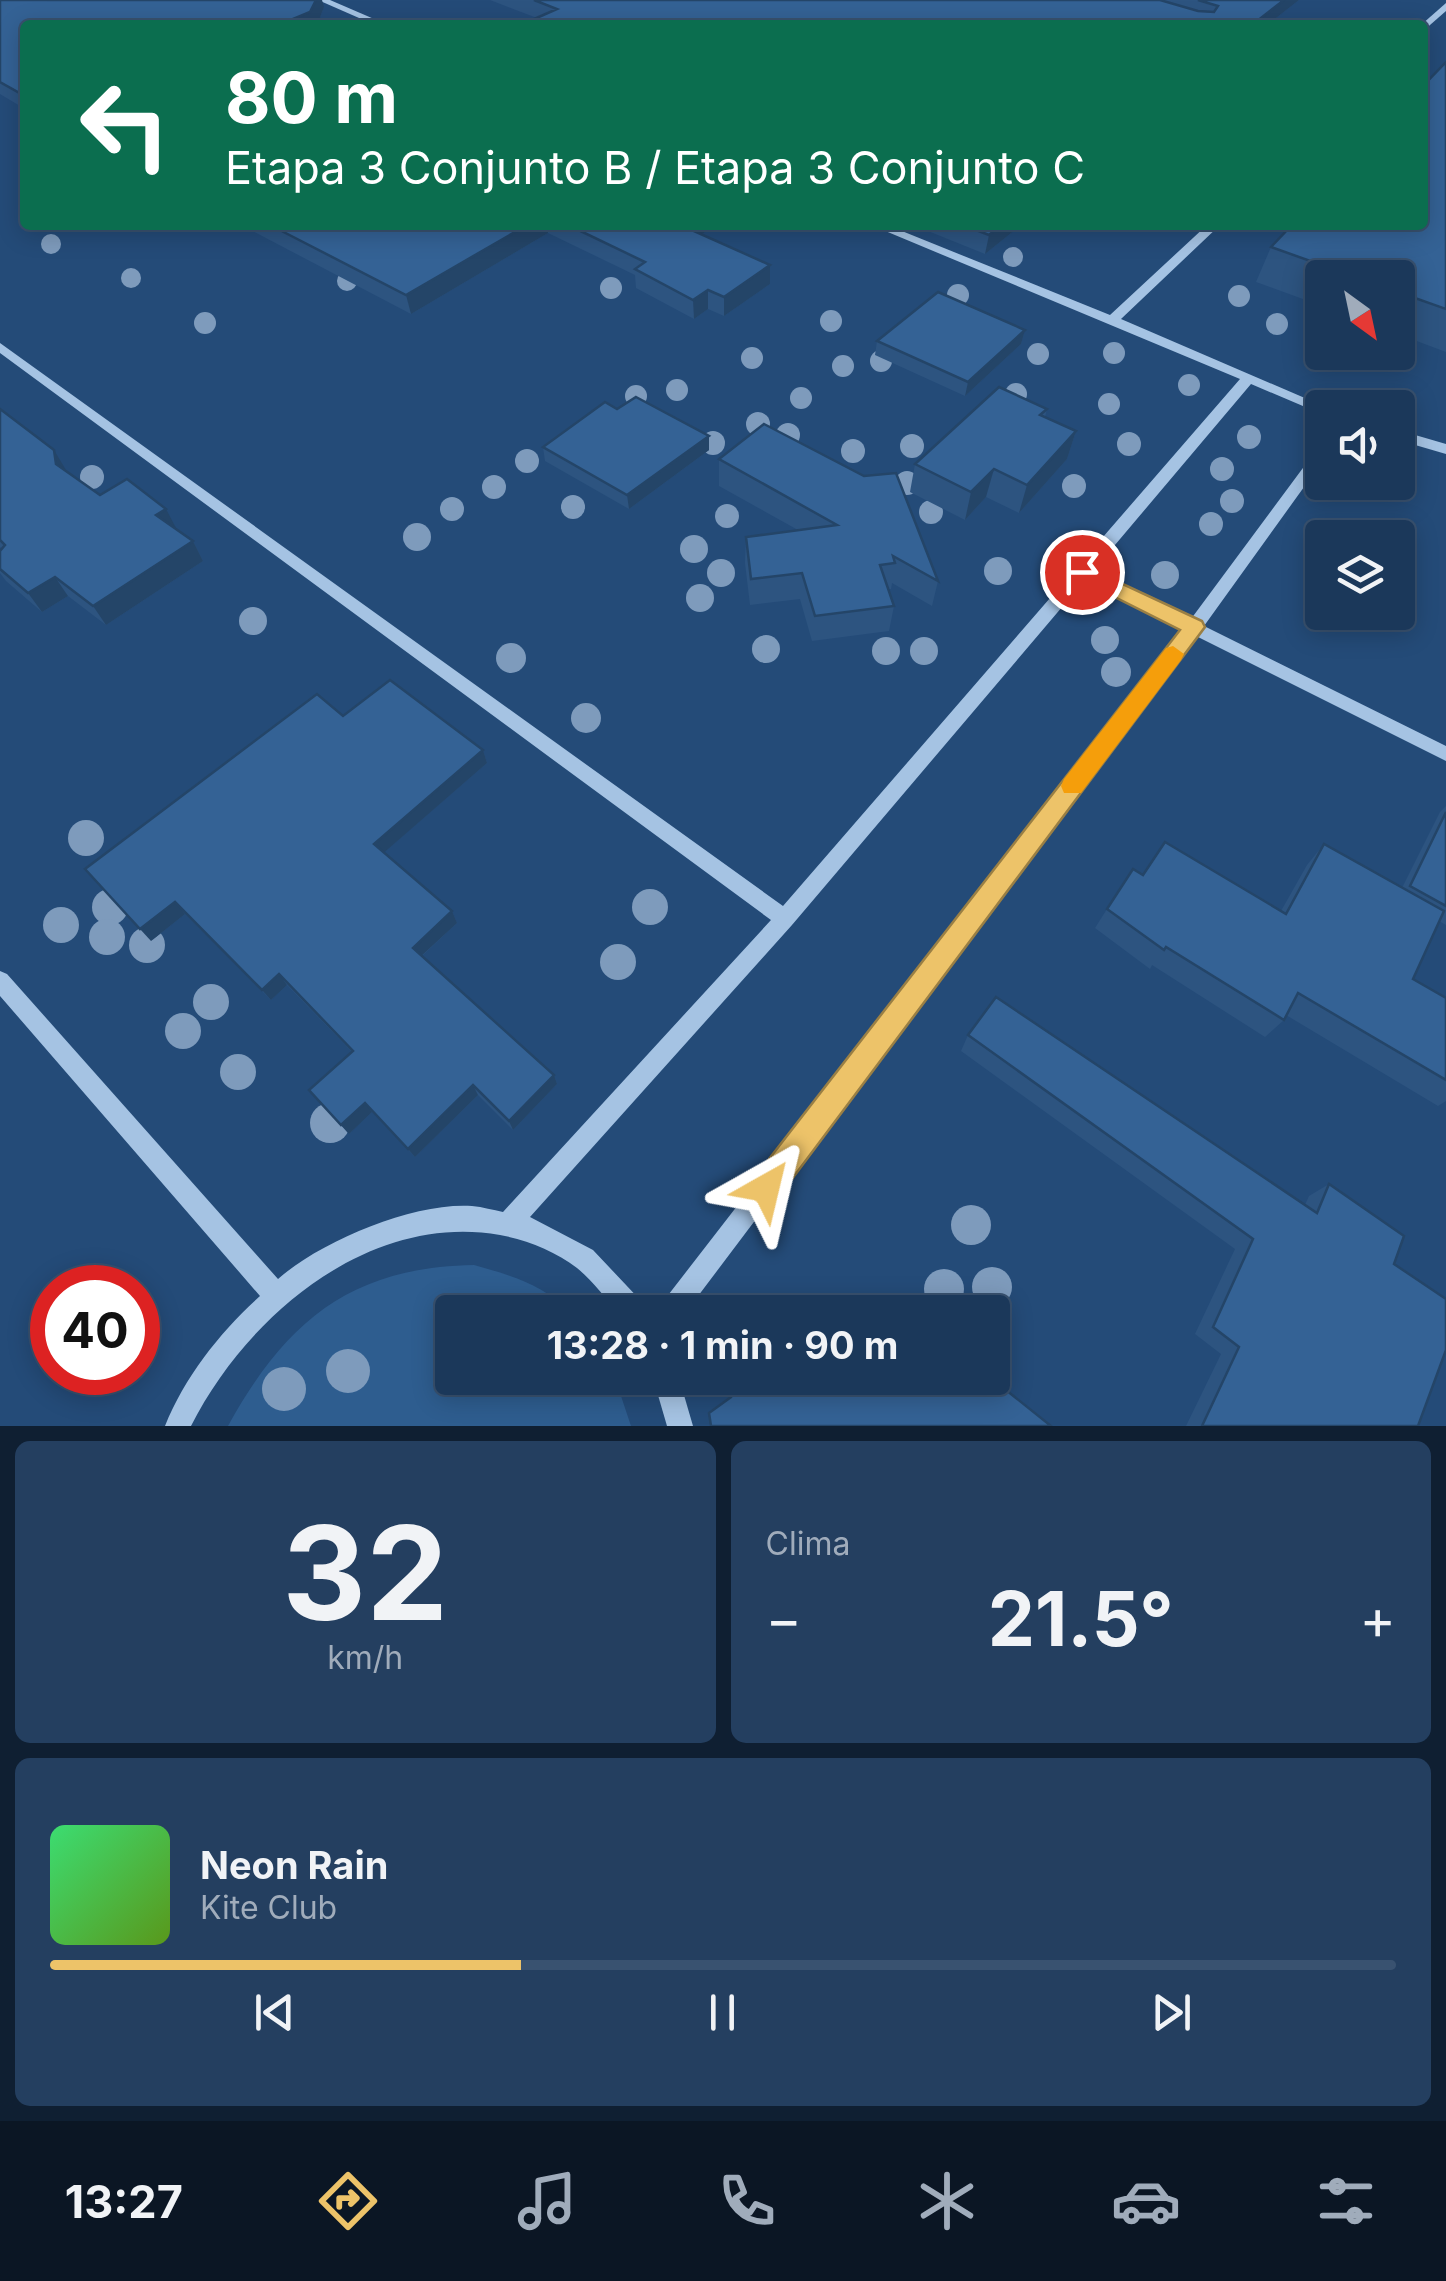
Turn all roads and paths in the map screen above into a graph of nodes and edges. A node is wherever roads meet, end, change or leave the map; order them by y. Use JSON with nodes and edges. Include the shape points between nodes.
{"nodes":[{"id":1,"x":322,"y":0,"type":"edge"},
{"id":2,"x":371,"y":20,"type":"edge"},
{"id":3,"x":889,"y":230,"type":"edge"},
{"id":4,"x":1209,"y":230,"type":"edge"},
{"id":5,"x":1112,"y":320,"type":"junction"},
{"id":6,"x":0,"y":347,"type":"edge"},
{"id":7,"x":1248,"y":379,"type":"junction"},
{"id":8,"x":1305,"y":402,"type":"edge"},
{"id":9,"x":1415,"y":440,"type":"edge"},
{"id":10,"x":1446,"y":450,"type":"edge"},
{"id":11,"x":1305,"y":475,"type":"edge"},
{"id":12,"x":1082,"y":572,"type":"junction"},
{"id":13,"x":1194,"y":627,"type":"junction"},
{"id":14,"x":1446,"y":754,"type":"edge"},
{"id":15,"x":786,"y":920,"type":"junction"},
{"id":16,"x":0,"y":981,"type":"edge"},
{"id":17,"x":509,"y":1223,"type":"junction"},
{"id":18,"x":275,"y":1294,"type":"junction"},
{"id":19,"x":618,"y":1295,"type":"edge"},
{"id":20,"x":684,"y":1295,"type":"edge"},
{"id":21,"x":671,"y":1395,"type":"edge"},
{"id":22,"x":178,"y":1426,"type":"edge"},
{"id":23,"x":680,"y":1426,"type":"edge"}],
"edges":[{"from":1,"to":2,"type":"street"},
{"from":3,"to":5,"type":"street"},
{"from":4,"to":5,"type":"street"},
{"from":5,"to":7,"type":"street"},
{"from":6,"to":15,"type":"street"},
{"from":7,"to":8,"type":"street"},
{"from":7,"to":12,"type":"street"},
{"from":9,"to":10,"type":"street"},
{"from":11,"to":13,"type":"street"},
{"from":12,"to":13,"type":"street"},
{"from":12,"to":15,"type":"street"},
{"from":13,"to":14,"type":"street"},
{"from":13,"to":20,"type":"street"},
{"from":15,"to":17,"type":"street"},
{"from":16,"to":18,"type":"street"},
{"from":17,"to":18,"type":"street","via":[[450,1218],[391,1227],[332,1254]]},
{"from":17,"to":19,"type":"street","via":[[551,1238],[589,1263]]},
{"from":18,"to":22,"type":"street","via":[[224,1349]]},
{"from":21,"to":23,"type":"street"}]}
